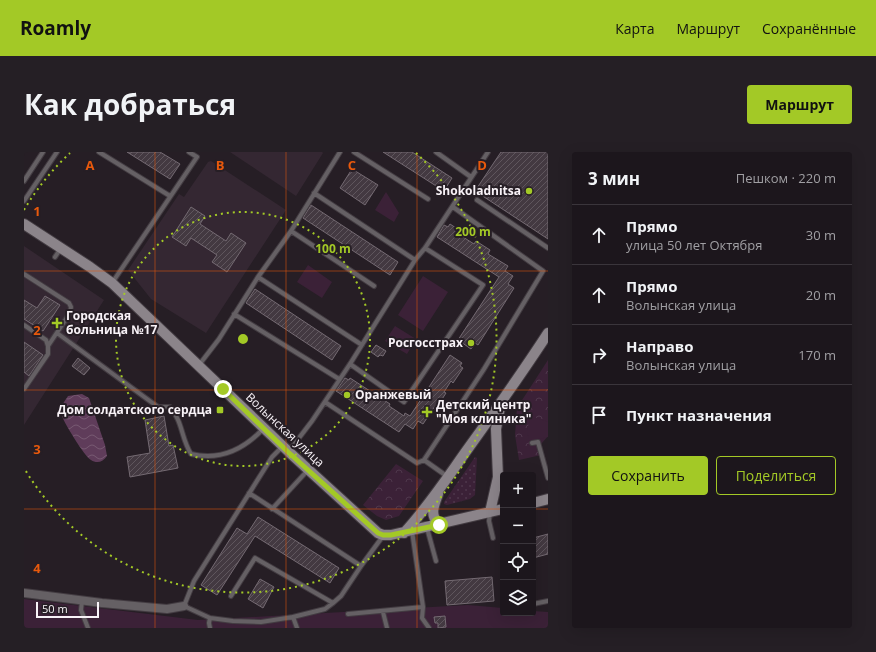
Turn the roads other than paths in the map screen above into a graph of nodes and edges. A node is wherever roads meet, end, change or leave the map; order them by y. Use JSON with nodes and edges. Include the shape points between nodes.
{"nodes":[{"id":1,"x":43,"y":152,"type":"edge"},
{"id":2,"x":57,"y":152,"type":"edge"},
{"id":3,"x":99,"y":152,"type":"edge"},
{"id":4,"x":189,"y":152,"type":"edge"},
{"id":5,"x":340,"y":152,"type":"edge"},
{"id":6,"x":354,"y":152,"type":"edge"},
{"id":7,"x":436,"y":152,"type":"edge"},
{"id":8,"x":488,"y":152,"type":"edge"},
{"id":9,"x":471,"y":176,"type":"junction"},
{"id":10,"x":24,"y":181,"type":"edge"},
{"id":11,"x":314,"y":193,"type":"junction"},
{"id":12,"x":170,"y":196,"type":"junction"},
{"id":13,"x":428,"y":199,"type":"dead end"},
{"id":14,"x":477,"y":200,"type":"dead end"},
{"id":15,"x":24,"y":201,"type":"edge"},
{"id":16,"x":453,"y":207,"type":"junction"},
{"id":17,"x":24,"y":224,"type":"edge"},
{"id":18,"x":291,"y":231,"type":"junction"},
{"id":19,"x":61,"y":248,"type":"junction"},
{"id":20,"x":426,"y":248,"type":"junction"},
{"id":21,"x":548,"y":248,"type":"edge"},
{"id":22,"x":55,"y":258,"type":"dead end"},
{"id":23,"x":415,"y":260,"type":"junction"},
{"id":24,"x":24,"y":274,"type":"edge"},
{"id":25,"x":258,"y":277,"type":"junction"},
{"id":26,"x":112,"y":283,"type":"junction"},
{"id":27,"x":374,"y":286,"type":"dead end"},
{"id":28,"x":234,"y":314,"type":"junction"},
{"id":29,"x":24,"y":325,"type":"edge"},
{"id":30,"x":57,"y":333,"type":"junction"},
{"id":31,"x":548,"y":334,"type":"edge"},
{"id":32,"x":362,"y":344,"type":"junction"},
{"id":33,"x":48,"y":346,"type":"junction"},
{"id":34,"x":350,"y":364,"type":"junction"},
{"id":35,"x":198,"y":366,"type":"junction"},
{"id":36,"x":339,"y":380,"type":"junction"},
{"id":37,"x":24,"y":389,"type":"edge"},
{"id":38,"x":504,"y":399,"type":"junction"},
{"id":39,"x":325,"y":402,"type":"junction"},
{"id":40,"x":263,"y":428,"type":"junction"},
{"id":41,"x":532,"y":443,"type":"dead end"},
{"id":42,"x":285,"y":449,"type":"junction"},
{"id":43,"x":424,"y":460,"type":"junction"},
{"id":44,"x":308,"y":470,"type":"junction"},
{"id":45,"x":448,"y":477,"type":"junction"},
{"id":46,"x":498,"y":477,"type":"junction"},
{"id":47,"x":548,"y":478,"type":"edge"},
{"id":48,"x":500,"y":481,"type":"edge"},
{"id":49,"x":440,"y":488,"type":"junction"},
{"id":50,"x":248,"y":493,"type":"junction"},
{"id":51,"x":548,"y":499,"type":"edge"},
{"id":52,"x":536,"y":502,"type":"edge"},
{"id":53,"x":272,"y":510,"type":"junction"},
{"id":54,"x":500,"y":510,"type":"edge"},
{"id":55,"x":490,"y":512,"type":"junction"},
{"id":56,"x":439,"y":525,"type":"junction"},
{"id":57,"x":427,"y":528,"type":"junction"},
{"id":58,"x":408,"y":532,"type":"junction"},
{"id":59,"x":383,"y":535,"type":"junction"},
{"id":60,"x":493,"y":538,"type":"dead end"},
{"id":61,"x":436,"y":561,"type":"dead end"},
{"id":62,"x":361,"y":566,"type":"junction"},
{"id":63,"x":24,"y":593,"type":"edge"},
{"id":64,"x":231,"y":596,"type":"dead end"},
{"id":65,"x":82,"y":600,"type":"junction"},
{"id":66,"x":548,"y":601,"type":"edge"},
{"id":67,"x":333,"y":603,"type":"junction"},
{"id":68,"x":536,"y":603,"type":"edge"},
{"id":69,"x":184,"y":606,"type":"junction"},
{"id":70,"x":423,"y":607,"type":"junction"},
{"id":71,"x":383,"y":612,"type":"junction"},
{"id":72,"x":348,"y":614,"type":"dead end"},
{"id":73,"x":293,"y":617,"type":"junction"},
{"id":74,"x":210,"y":618,"type":"junction"},
{"id":75,"x":88,"y":628,"type":"edge"},
{"id":76,"x":210,"y":628,"type":"edge"},
{"id":77,"x":297,"y":628,"type":"edge"},
{"id":78,"x":387,"y":628,"type":"edge"},
{"id":79,"x":429,"y":628,"type":"edge"}],
"edges":[{"from":1,"to":10,"type":"lane"},
{"from":2,"to":15,"type":"lane"},
{"from":3,"to":12,"type":"lane"},
{"from":4,"to":12,"type":"lane","via":[[197,157]]},
{"from":5,"to":11,"type":"lane"},
{"from":6,"to":13,"type":"lane"},
{"from":7,"to":9,"type":"lane"},
{"from":8,"to":9,"type":"lane"},
{"from":9,"to":16,"type":"lane"},
{"from":11,"to":18,"type":"lane"},
{"from":11,"to":23,"type":"lane"},
{"from":12,"to":26,"type":"lane"},
{"from":14,"to":21,"type":"lane"},
{"from":16,"to":20,"type":"lane"},
{"from":16,"to":43,"type":"lane","via":[[543,271],[484,369]]},
{"from":17,"to":19,"type":"street","name":"Волынская улица"},
{"from":18,"to":25,"type":"lane"},
{"from":18,"to":27,"type":"lane"},
{"from":19,"to":22,"type":"lane"},
{"from":19,"to":26,"type":"street","name":"Волынская улица"},
{"from":20,"to":23,"type":"lane"},
{"from":20,"to":34,"type":"lane","via":[[483,285],[404,402]]},
{"from":23,"to":32,"type":"lane"},
{"from":24,"to":30,"type":"lane","via":[[69,303],[70,313]]},
{"from":25,"to":28,"type":"lane"},
{"from":25,"to":32,"type":"lane"},
{"from":26,"to":35,"type":"street","name":"Волынская улица"},
{"from":28,"to":35,"type":"lane","via":[[211,351]]},
{"from":28,"to":36,"type":"lane"},
{"from":29,"to":33,"type":"lane","via":[[46,340]]},
{"from":30,"to":33,"type":"lane"},
{"from":30,"to":40,"type":"lane","via":[[158,407],[170,407],[177,415],[185,445],[191,454],[214,456],[229,452],[250,442]]},
{"from":31,"to":38,"type":"street"},
{"from":32,"to":34,"type":"lane"},
{"from":33,"to":37,"type":"lane","via":[[48,354]]},
{"from":34,"to":36,"type":"lane"},
{"from":35,"to":40,"type":"street","name":"Волынская улица"},
{"from":36,"to":39,"type":"lane"},
{"from":38,"to":45,"type":"street"},
{"from":38,"to":46,"type":"street","via":[[496,429]]},
{"from":39,"to":42,"type":"lane"},
{"from":39,"to":43,"type":"lane","via":[[417,463]]},
{"from":40,"to":42,"type":"street","name":"Волынская улица"},
{"from":41,"to":47,"type":"lane","via":[[538,442]]},
{"from":42,"to":44,"type":"street","name":"Волынская улица"},
{"from":42,"to":50,"type":"lane","via":[[272,457]]},
{"from":43,"to":45,"type":"lane"},
{"from":44,"to":53,"type":"lane"},
{"from":44,"to":59,"type":"street","name":"Волынская улица"},
{"from":45,"to":49,"type":"street"},
{"from":46,"to":48,"type":"street"},
{"from":46,"to":55,"type":"street"},
{"from":49,"to":56,"type":"street","via":[[433,514]]},
{"from":49,"to":58,"type":"street"},
{"from":50,"to":53,"type":"lane"},
{"from":50,"to":69,"type":"lane","via":[[194,580]]},
{"from":51,"to":52,"type":"street"},
{"from":53,"to":62,"type":"lane"},
{"from":54,"to":55,"type":"street"},
{"from":55,"to":56,"type":"street"},
{"from":55,"to":60,"type":"lane","via":[[489,521]]},
{"from":56,"to":57,"type":"street"},
{"from":57,"to":58,"type":"street"},
{"from":57,"to":61,"type":"lane"},
{"from":58,"to":59,"type":"street"},
{"from":58,"to":70,"type":"lane"},
{"from":59,"to":62,"type":"lane"},
{"from":62,"to":67,"type":"lane","via":[[341,596]]},
{"from":63,"to":65,"type":"street"},
{"from":64,"to":67,"type":"lane","via":[[255,558]]},
{"from":65,"to":69,"type":"street","via":[[167,609]]},
{"from":65,"to":75,"type":"lane","via":[[81,610]]},
{"from":66,"to":68,"type":"lane"},
{"from":67,"to":73,"type":"lane","via":[[325,609]]},
{"from":69,"to":74,"type":"lane"},
{"from":70,"to":71,"type":"lane"},
{"from":70,"to":79,"type":"lane","via":[[422,618]]},
{"from":71,"to":72,"type":"lane"},
{"from":71,"to":78,"type":"lane"},
{"from":73,"to":74,"type":"lane","via":[[261,622]]},
{"from":73,"to":77,"type":"lane"},
{"from":74,"to":76,"type":"lane"}]}
